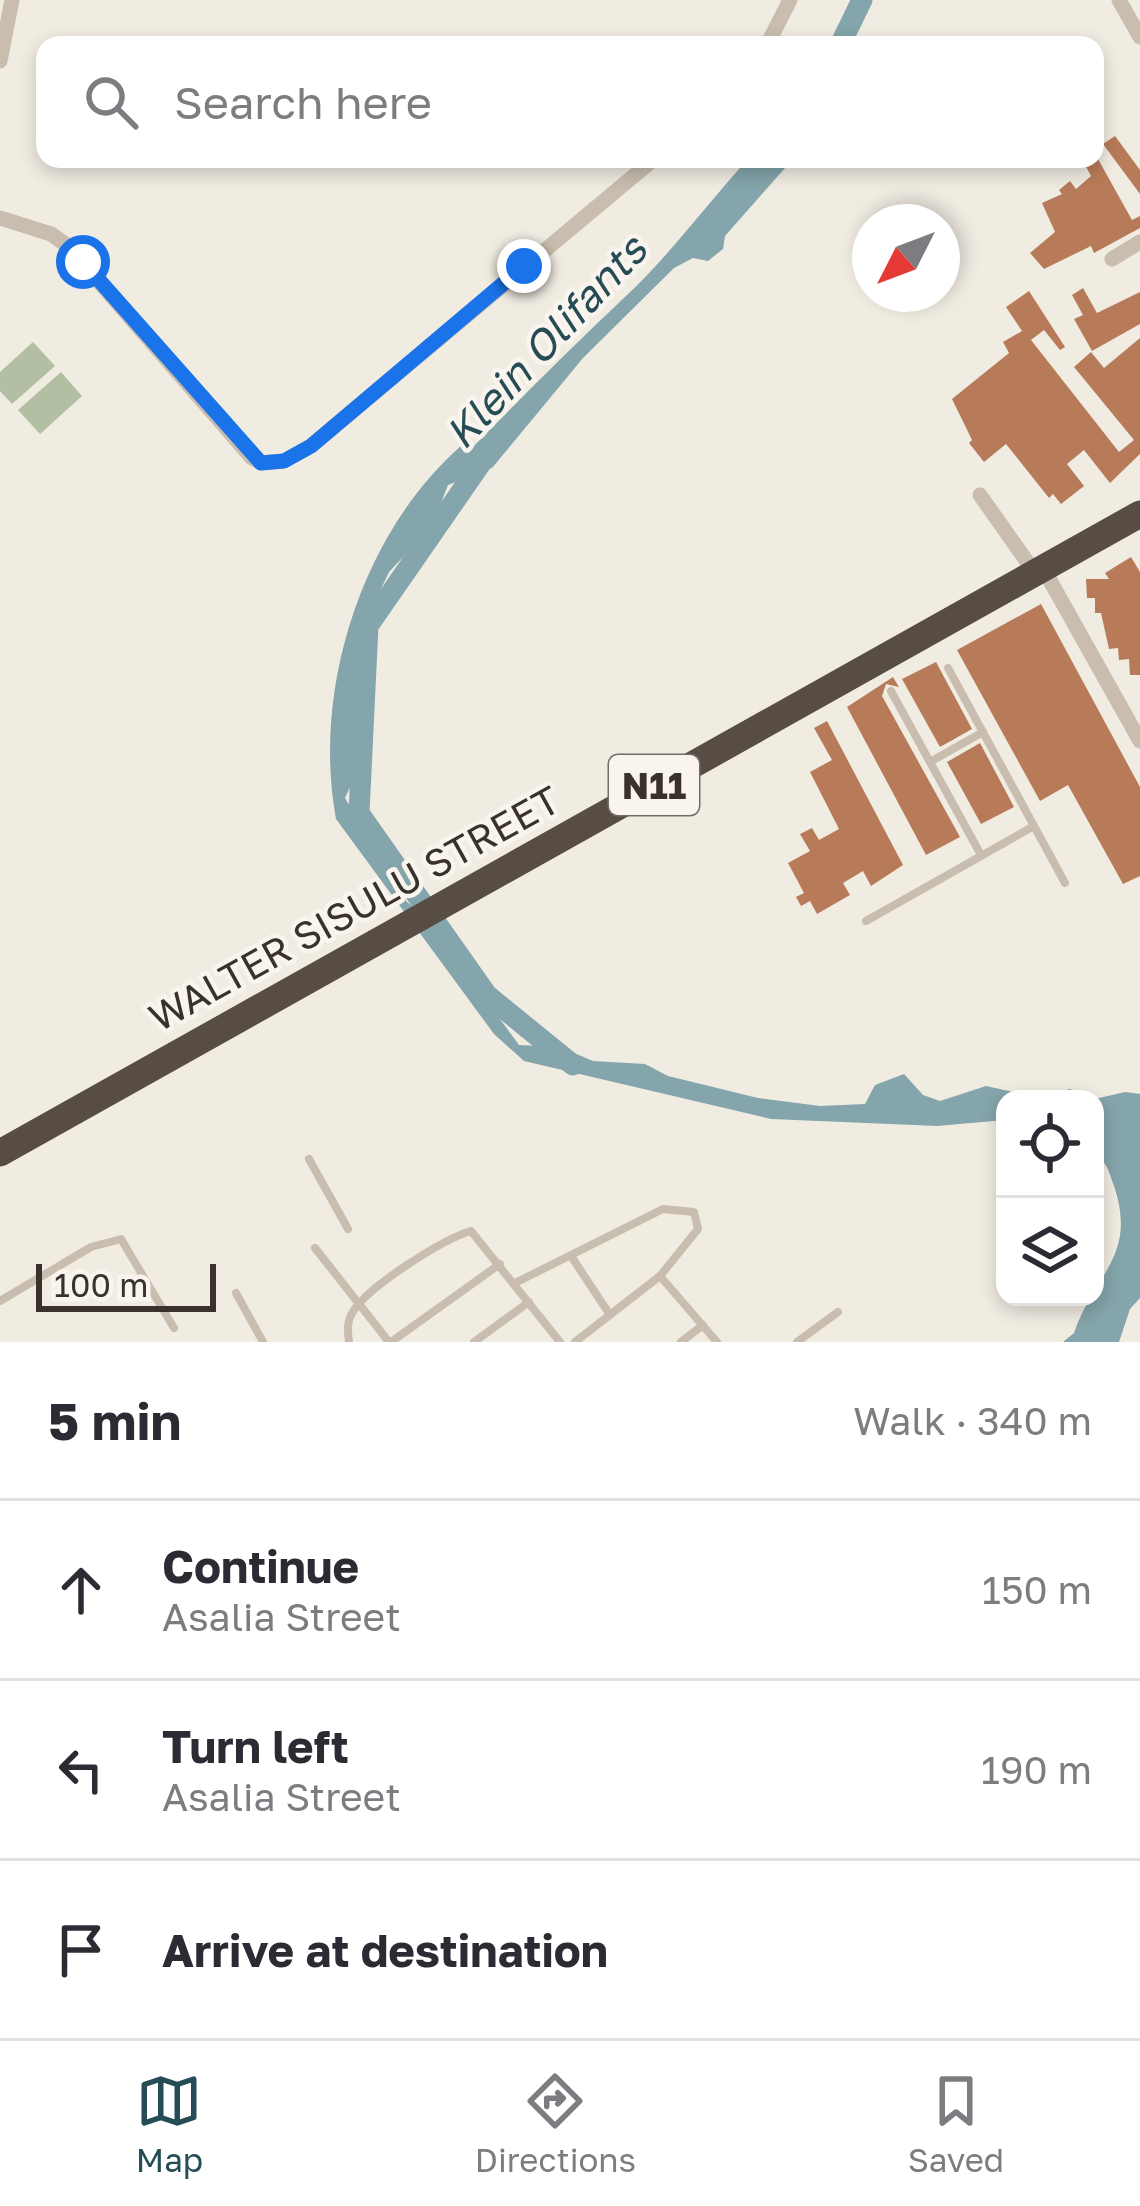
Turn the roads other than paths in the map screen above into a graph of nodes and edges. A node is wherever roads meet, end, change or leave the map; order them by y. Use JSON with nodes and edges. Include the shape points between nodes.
{"nodes":[{"id":1,"x":12,"y":0,"type":"edge"},
{"id":2,"x":790,"y":0,"type":"edge"},
{"id":3,"x":1120,"y":0,"type":"edge"},
{"id":4,"x":772,"y":36,"type":"edge"},
{"id":5,"x":1140,"y":37,"type":"edge"},
{"id":6,"x":0,"y":61,"type":"edge"},
{"id":7,"x":643,"y":168,"type":"edge"},
{"id":8,"x":0,"y":218,"type":"edge"},
{"id":9,"x":1140,"y":242,"type":"edge"},
{"id":10,"x":1112,"y":259,"type":"dead end"},
{"id":11,"x":980,"y":495,"type":"dead end"},
{"id":12,"x":1140,"y":514,"type":"edge"},
{"id":13,"x":1039,"y":570,"type":"junction"},
{"id":14,"x":948,"y":668,"type":"dead end"},
{"id":15,"x":884,"y":678,"type":"junction"},
{"id":16,"x":983,"y":731,"type":"junction"},
{"id":17,"x":1140,"y":741,"type":"edge"},
{"id":18,"x":930,"y":762,"type":"junction"},
{"id":19,"x":1034,"y":826,"type":"junction"},
{"id":20,"x":981,"y":855,"type":"junction"},
{"id":21,"x":1065,"y":883,"type":"dead end"},
{"id":22,"x":866,"y":921,"type":"dead end"},
{"id":23,"x":0,"y":1149,"type":"edge"},
{"id":24,"x":309,"y":1159,"type":"dead end"},
{"id":25,"x":348,"y":1229,"type":"dead end"},
{"id":26,"x":315,"y":1248,"type":"dead end"},
{"id":27,"x":571,"y":1256,"type":"junction"},
{"id":28,"x":500,"y":1264,"type":"junction"},
{"id":29,"x":660,"y":1276,"type":"junction"},
{"id":30,"x":515,"y":1283,"type":"junction"},
{"id":31,"x":236,"y":1293,"type":"dead end"},
{"id":32,"x":0,"y":1300,"type":"edge"},
{"id":33,"x":529,"y":1302,"type":"junction"},
{"id":34,"x":358,"y":1303,"type":"junction"},
{"id":35,"x":838,"y":1312,"type":"dead end"},
{"id":36,"x":610,"y":1315,"type":"junction"},
{"id":37,"x":703,"y":1325,"type":"junction"},
{"id":38,"x":174,"y":1328,"type":"dead end"},
{"id":39,"x":262,"y":1342,"type":"edge"},
{"id":40,"x":349,"y":1342,"type":"edge"},
{"id":41,"x":390,"y":1342,"type":"edge"},
{"id":42,"x":474,"y":1342,"type":"edge"},
{"id":43,"x":560,"y":1342,"type":"edge"},
{"id":44,"x":575,"y":1342,"type":"edge"},
{"id":45,"x":681,"y":1342,"type":"edge"},
{"id":46,"x":717,"y":1342,"type":"edge"},
{"id":47,"x":797,"y":1342,"type":"edge"}],
"edges":[{"from":1,"to":6,"type":"street"},
{"from":2,"to":4,"type":"street"},
{"from":3,"to":5,"type":"street"},
{"from":7,"to":8,"type":"street","via":[[311,446],[270,463],[252,458],[68,246]]},
{"from":9,"to":10,"type":"street"},
{"from":11,"to":13,"type":"street"},
{"from":12,"to":13,"type":"highway","name":"WALTER SISULU STREET","number":"N11"},
{"from":13,"to":15,"type":"highway","name":"WALTER SISULU STREET","number":"N11"},
{"from":13,"to":17,"type":"street"},
{"from":14,"to":16,"type":"lane"},
{"from":15,"to":18,"type":"lane"},
{"from":15,"to":23,"type":"highway","name":"WALTER SISULU STREET","number":"N11","via":[[431,910]]},
{"from":16,"to":18,"type":"lane"},
{"from":16,"to":19,"type":"lane"},
{"from":18,"to":20,"type":"lane"},
{"from":19,"to":20,"type":"lane"},
{"from":19,"to":21,"type":"lane"},
{"from":20,"to":22,"type":"lane"},
{"from":24,"to":25,"type":"lane"},
{"from":26,"to":34,"type":"lane"},
{"from":27,"to":29,"type":"lane","via":[[663,1209],[694,1212],[698,1229]]},
{"from":27,"to":30,"type":"lane"},
{"from":27,"to":36,"type":"lane"},
{"from":28,"to":30,"type":"lane"},
{"from":28,"to":34,"type":"lane","via":[[471,1231]]},
{"from":28,"to":41,"type":"lane"},
{"from":29,"to":36,"type":"lane"},
{"from":29,"to":37,"type":"lane"},
{"from":30,"to":33,"type":"lane"},
{"from":31,"to":39,"type":"lane"},
{"from":32,"to":38,"type":"lane","via":[[91,1247],[121,1239]]},
{"from":33,"to":42,"type":"lane"},
{"from":33,"to":43,"type":"lane"},
{"from":34,"to":40,"type":"lane"},
{"from":34,"to":41,"type":"lane"},
{"from":35,"to":47,"type":"lane"},
{"from":36,"to":44,"type":"lane"},
{"from":37,"to":45,"type":"lane"},
{"from":37,"to":46,"type":"lane"}]}
